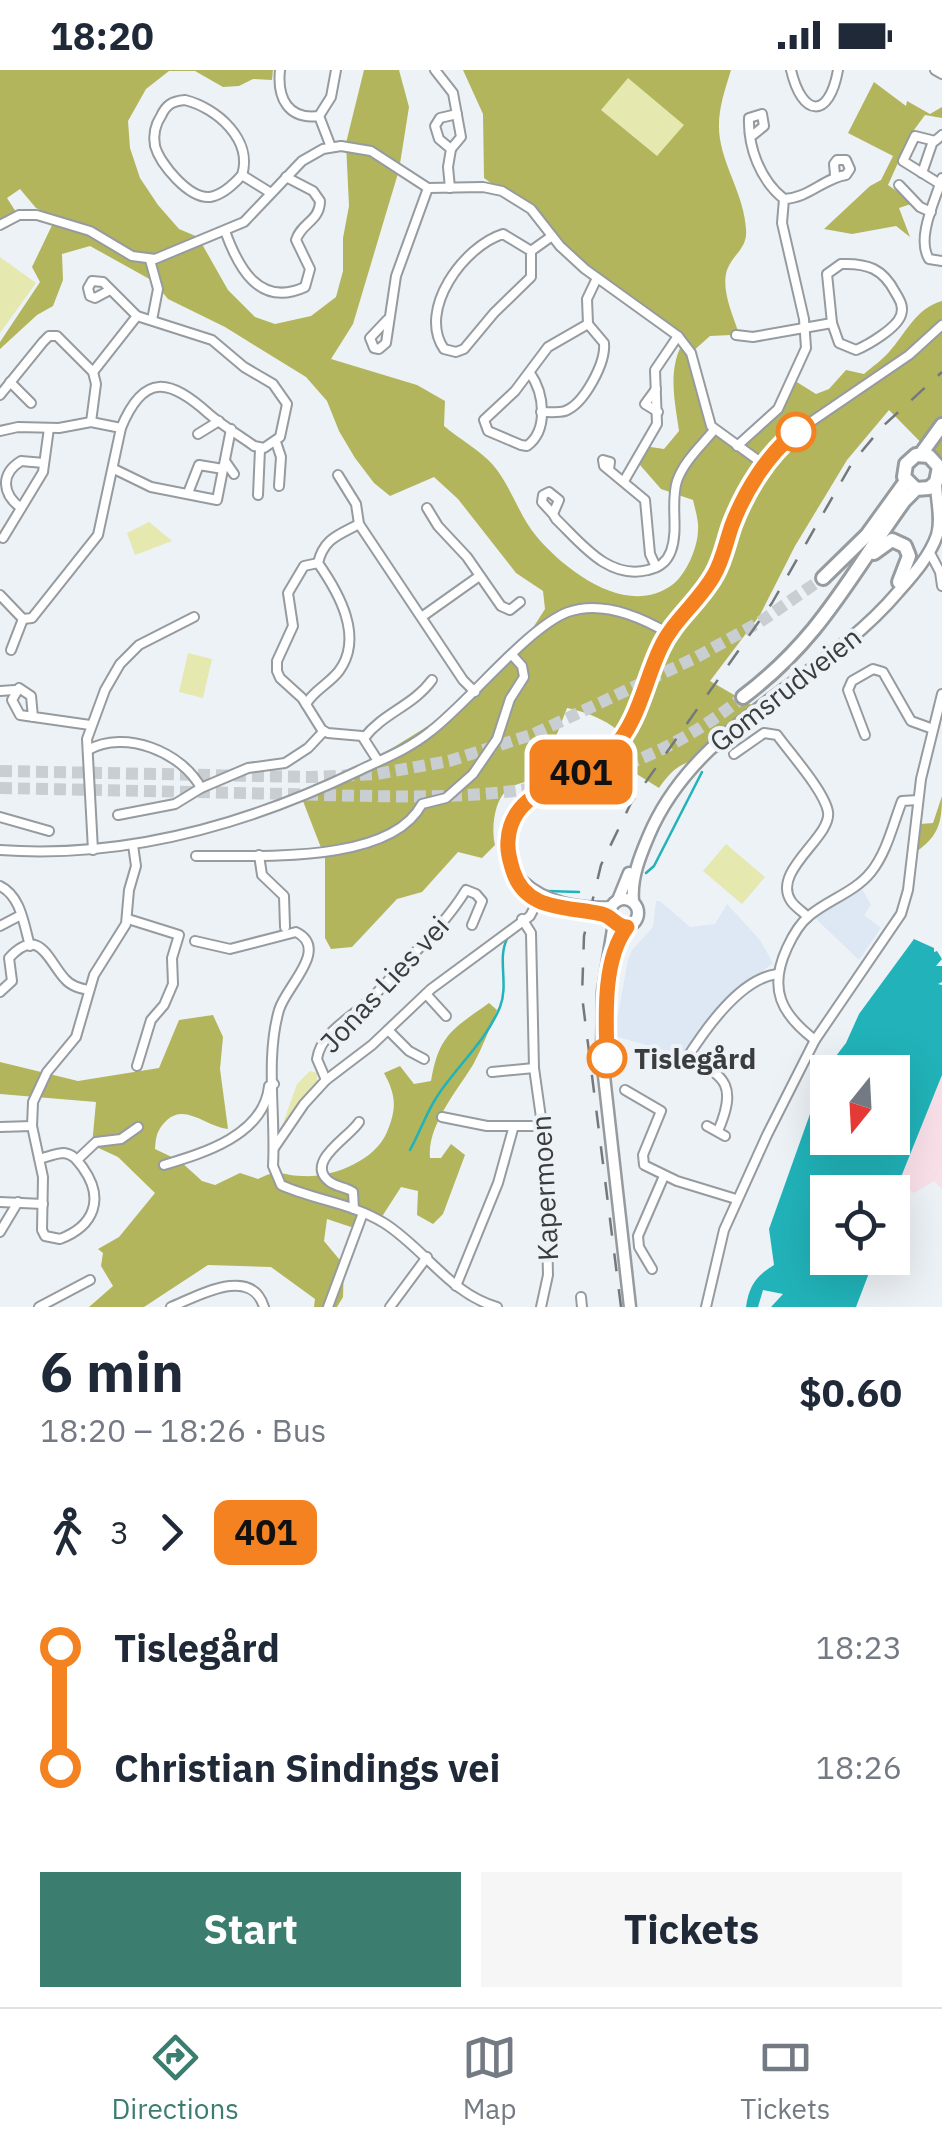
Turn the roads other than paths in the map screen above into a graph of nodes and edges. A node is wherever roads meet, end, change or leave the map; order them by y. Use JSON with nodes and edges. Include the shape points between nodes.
{"nodes":[{"id":1,"x":280,"y":70,"type":"edge"},
{"id":2,"x":336,"y":70,"type":"edge"},
{"id":3,"x":435,"y":70,"type":"edge"},
{"id":4,"x":791,"y":70,"type":"edge"},
{"id":5,"x":838,"y":70,"type":"edge"},
{"id":6,"x":935,"y":70,"type":"edge"},
{"id":7,"x":942,"y":74,"type":"edge"},
{"id":8,"x":457,"y":114,"type":"junction"},
{"id":9,"x":319,"y":116,"type":"junction"},
{"id":10,"x":753,"y":135,"type":"dead end"},
{"id":11,"x":938,"y":138,"type":"edge"},
{"id":12,"x":331,"y":147,"type":"junction"},
{"id":13,"x":451,"y":149,"type":"junction"},
{"id":14,"x":936,"y":154,"type":"edge"},
{"id":15,"x":922,"y":173,"type":"junction"},
{"id":16,"x":835,"y":175,"type":"dead end"},
{"id":17,"x":242,"y":176,"type":"junction"},
{"id":18,"x":286,"y":177,"type":"junction"},
{"id":19,"x":941,"y":181,"type":"edge"},
{"id":20,"x":899,"y":186,"type":"dead end"},
{"id":21,"x":428,"y":188,"type":"junction"},
{"id":22,"x":450,"y":188,"type":"junction"},
{"id":23,"x":271,"y":193,"type":"junction"},
{"id":24,"x":784,"y":199,"type":"junction"},
{"id":25,"x":930,"y":212,"type":"junction"},
{"id":26,"x":0,"y":225,"type":"edge"},
{"id":27,"x":225,"y":231,"type":"junction"},
{"id":28,"x":552,"y":236,"type":"junction"},
{"id":29,"x":531,"y":251,"type":"junction"},
{"id":30,"x":150,"y":260,"type":"junction"},
{"id":31,"x":942,"y":261,"type":"edge"},
{"id":32,"x":597,"y":278,"type":"junction"},
{"id":33,"x":110,"y":290,"type":"dead end"},
{"id":34,"x":137,"y":316,"type":"junction"},
{"id":35,"x":152,"y":320,"type":"junction"},
{"id":36,"x":387,"y":320,"type":"dead end"},
{"id":37,"x":832,"y":323,"type":"junction"},
{"id":38,"x":588,"y":324,"type":"junction"},
{"id":39,"x":942,"y":325,"type":"edge"},
{"id":40,"x":806,"y":329,"type":"junction"},
{"id":41,"x":736,"y":335,"type":"dead end"},
{"id":42,"x":678,"y":336,"type":"junction"},
{"id":43,"x":646,"y":358,"type":"dead end"},
{"id":44,"x":655,"y":370,"type":"junction"},
{"id":45,"x":93,"y":372,"type":"junction"},
{"id":46,"x":530,"y":373,"type":"junction"},
{"id":47,"x":10,"y":382,"type":"junction"},
{"id":48,"x":0,"y":396,"type":"edge"},
{"id":49,"x":31,"y":403,"type":"dead end"},
{"id":50,"x":541,"y":412,"type":"junction"},
{"id":51,"x":219,"y":421,"type":"junction"},
{"id":52,"x":91,"y":422,"type":"junction"},
{"id":53,"x":942,"y":425,"type":"edge"},
{"id":54,"x":1,"y":427,"type":"edge"},
{"id":55,"x":49,"y":428,"type":"junction"},
{"id":56,"x":121,"y":428,"type":"junction"},
{"id":57,"x":230,"y":429,"type":"junction"},
{"id":58,"x":714,"y":430,"type":"junction"},
{"id":59,"x":198,"y":434,"type":"dead end"},
{"id":60,"x":942,"y":438,"type":"edge"},
{"id":61,"x":268,"y":446,"type":"junction"},
{"id":62,"x":738,"y":446,"type":"junction"},
{"id":63,"x":920,"y":454,"type":"junction"},
{"id":64,"x":238,"y":456,"type":"dead end"},
{"id":65,"x":224,"y":461,"type":"junction"},
{"id":66,"x":936,"y":461,"type":"junction"},
{"id":67,"x":44,"y":463,"type":"junction"},
{"id":68,"x":763,"y":464,"type":"junction"},
{"id":69,"x":114,"y":469,"type":"junction"},
{"id":70,"x":609,"y":469,"type":"dead end"},
{"id":71,"x":234,"y":474,"type":"dead end"},
{"id":72,"x":338,"y":474,"type":"dead end"},
{"id":73,"x":624,"y":481,"type":"junction"},
{"id":74,"x":936,"y":482,"type":"junction"},
{"id":75,"x":279,"y":486,"type":"dead end"},
{"id":76,"x":914,"y":486,"type":"junction"},
{"id":77,"x":188,"y":493,"type":"junction"},
{"id":78,"x":258,"y":495,"type":"dead end"},
{"id":79,"x":21,"y":508,"type":"junction"},
{"id":80,"x":427,"y":508,"type":"dead end"},
{"id":81,"x":553,"y":514,"type":"dead end"},
{"id":82,"x":359,"y":524,"type":"junction"},
{"id":83,"x":2,"y":538,"type":"dead end"},
{"id":84,"x":929,"y":551,"type":"junction"},
{"id":85,"x":318,"y":563,"type":"junction"},
{"id":86,"x":918,"y":566,"type":"junction"},
{"id":87,"x":656,"y":568,"type":"junction"},
{"id":88,"x":860,"y":570,"type":"junction"},
{"id":89,"x":478,"y":576,"type":"junction"},
{"id":90,"x":823,"y":578,"type":"tunnel mouth"},
{"id":91,"x":941,"y":581,"type":"edge"},
{"id":92,"x":899,"y":582,"type":"junction"},
{"id":93,"x":0,"y":595,"type":"edge"},
{"id":94,"x":520,"y":602,"type":"dead end"},
{"id":95,"x":422,"y":616,"type":"junction"},
{"id":96,"x":194,"y":617,"type":"dead end"},
{"id":97,"x":22,"y":619,"type":"junction"},
{"id":98,"x":668,"y":634,"type":"junction"},
{"id":99,"x":11,"y":650,"type":"dead end"},
{"id":100,"x":514,"y":656,"type":"junction"},
{"id":101,"x":432,"y":680,"type":"dead end"},
{"id":102,"x":15,"y":690,"type":"junction"},
{"id":103,"x":0,"y":691,"type":"edge"},
{"id":104,"x":475,"y":692,"type":"junction"},
{"id":105,"x":942,"y":694,"type":"edge"},
{"id":106,"x":743,"y":698,"type":"tunnel mouth"},
{"id":107,"x":306,"y":704,"type":"junction"},
{"id":108,"x":33,"y":717,"type":"junction"},
{"id":109,"x":90,"y":726,"type":"junction"},
{"id":110,"x":933,"y":729,"type":"junction"},
{"id":111,"x":324,"y":732,"type":"junction"},
{"id":112,"x":865,"y":735,"type":"dead end"},
{"id":113,"x":364,"y":738,"type":"junction"},
{"id":114,"x":88,"y":750,"type":"junction"},
{"id":115,"x":734,"y":754,"type":"dead end"},
{"id":116,"x":378,"y":761,"type":"junction"},
{"id":117,"x":201,"y":788,"type":"junction"},
{"id":118,"x":918,"y":800,"type":"junction"},
{"id":119,"x":118,"y":815,"type":"dead end"},
{"id":120,"x":0,"y":817,"type":"edge"},
{"id":121,"x":49,"y":831,"type":"dead end"},
{"id":122,"x":134,"y":845,"type":"junction"},
{"id":123,"x":0,"y":850,"type":"edge"},
{"id":124,"x":92,"y":850,"type":"junction"},
{"id":125,"x":260,"y":855,"type":"junction"},
{"id":126,"x":196,"y":856,"type":"dead end"},
{"id":127,"x":0,"y":886,"type":"edge"},
{"id":128,"x":538,"y":899,"type":"junction"},
{"id":129,"x":633,"y":901,"type":"junction"},
{"id":130,"x":613,"y":911,"type":"junction"},
{"id":131,"x":21,"y":916,"type":"junction"},
{"id":132,"x":808,"y":917,"type":"junction"},
{"id":133,"x":128,"y":918,"type":"junction"},
{"id":134,"x":522,"y":920,"type":"junction"},
{"id":135,"x":472,"y":924,"type":"dead end"},
{"id":136,"x":0,"y":926,"type":"edge"},
{"id":137,"x":285,"y":927,"type":"dead end"},
{"id":138,"x":627,"y":927,"type":"junction"},
{"id":139,"x":195,"y":941,"type":"dead end"},
{"id":140,"x":30,"y":946,"type":"junction"},
{"id":141,"x":777,"y":974,"type":"junction"},
{"id":142,"x":88,"y":990,"type":"junction"},
{"id":143,"x":0,"y":992,"type":"edge"},
{"id":144,"x":426,"y":994,"type":"junction"},
{"id":145,"x":446,"y":1016,"type":"dead end"},
{"id":146,"x":388,"y":1030,"type":"junction"},
{"id":147,"x":815,"y":1040,"type":"junction"},
{"id":148,"x":424,"y":1059,"type":"dead end"},
{"id":149,"x":137,"y":1066,"type":"dead end"},
{"id":150,"x":534,"y":1068,"type":"junction"},
{"id":151,"x":492,"y":1072,"type":"dead end"},
{"id":152,"x":326,"y":1080,"type":"junction"},
{"id":153,"x":274,"y":1084,"type":"junction"},
{"id":154,"x":624,"y":1090,"type":"dead end"},
{"id":155,"x":442,"y":1117,"type":"dead end"},
{"id":156,"x":359,"y":1122,"type":"dead end"},
{"id":157,"x":32,"y":1126,"type":"junction"},
{"id":158,"x":543,"y":1126,"type":"junction"},
{"id":159,"x":707,"y":1126,"type":"dead end"},
{"id":160,"x":138,"y":1127,"type":"dead end"},
{"id":161,"x":0,"y":1128,"type":"edge"},
{"id":162,"x":512,"y":1128,"type":"junction"},
{"id":163,"x":274,"y":1148,"type":"junction"},
{"id":164,"x":40,"y":1159,"type":"junction"},
{"id":165,"x":77,"y":1160,"type":"junction"},
{"id":166,"x":164,"y":1166,"type":"dead end"},
{"id":167,"x":664,"y":1176,"type":"junction"},
{"id":168,"x":736,"y":1200,"type":"junction"},
{"id":169,"x":0,"y":1202,"type":"edge"},
{"id":170,"x":18,"y":1202,"type":"junction"},
{"id":171,"x":43,"y":1204,"type":"junction"},
{"id":172,"x":359,"y":1211,"type":"junction"},
{"id":173,"x":0,"y":1232,"type":"edge"},
{"id":174,"x":427,"y":1257,"type":"junction"},
{"id":175,"x":652,"y":1269,"type":"dead end"},
{"id":176,"x":90,"y":1280,"type":"dead end"},
{"id":177,"x":456,"y":1286,"type":"junction"},
{"id":178,"x":39,"y":1307,"type":"edge"},
{"id":179,"x":171,"y":1307,"type":"edge"},
{"id":180,"x":264,"y":1307,"type":"edge"},
{"id":181,"x":328,"y":1307,"type":"edge"},
{"id":182,"x":390,"y":1307,"type":"edge"},
{"id":183,"x":497,"y":1307,"type":"edge"},
{"id":184,"x":542,"y":1307,"type":"edge"},
{"id":185,"x":634,"y":1307,"type":"edge"},
{"id":186,"x":706,"y":1307,"type":"edge"}],
"edges":[{"from":1,"to":9,"type":"street","via":[[286,104],[300,116]]},
{"from":2,"to":9,"type":"street","via":[[332,97]]},
{"from":3,"to":8,"type":"street","via":[[454,93]]},
{"from":4,"to":5,"type":"street","via":[[801,99],[813,107],[830,99]]},
{"from":6,"to":7,"type":"street"},
{"from":8,"to":13,"type":"street","via":[[461,137]]},
{"from":8,"to":13,"type":"street","via":[[435,126]]},
{"from":9,"to":12,"type":"street"},
{"from":10,"to":24,"type":"street","via":[[761,173]]},
{"from":11,"to":14,"type":"street"},
{"from":11,"to":15,"type":"street","via":[[915,136],[903,160]]},
{"from":12,"to":18,"type":"street","via":[[309,155]]},
{"from":12,"to":21,"type":"street","via":[[371,152]]},
{"from":13,"to":22,"type":"street"},
{"from":14,"to":15,"type":"street"},
{"from":15,"to":19,"type":"street"},
{"from":16,"to":24,"type":"street","via":[[805,196]]},
{"from":17,"to":17,"type":"street","via":[[244,152],[225,122],[192,102],[170,103],[156,126],[156,149],[186,187],[208,197]]},
{"from":17,"to":23,"type":"street"},
{"from":18,"to":23,"type":"street"},
{"from":18,"to":27,"type":"street","via":[[320,201],[317,216],[296,240],[310,269],[305,286],[278,292],[254,281],[240,268]]},
{"from":19,"to":25,"type":"street"},
{"from":20,"to":25,"type":"street"},
{"from":21,"to":22,"type":"street"},
{"from":21,"to":36,"type":"street","via":[[400,261]]},
{"from":22,"to":28,"type":"street","via":[[512,195]]},
{"from":23,"to":27,"type":"street"},
{"from":24,"to":40,"type":"street","via":[[782,224]]},
{"from":25,"to":31,"type":"street","via":[[924,250],[929,259]]},
{"from":26,"to":30,"type":"street","via":[[37,215]]},
{"from":27,"to":30,"type":"street"},
{"from":28,"to":29,"type":"street"},
{"from":28,"to":32,"type":"street"},
{"from":29,"to":29,"type":"street","via":[[504,234],[461,264],[438,315],[444,350],[464,349],[529,281]]},
{"from":30,"to":35,"type":"street","via":[[158,289]]},
{"from":32,"to":38,"type":"street","via":[[587,300]]},
{"from":32,"to":42,"type":"street"},
{"from":33,"to":34,"type":"street"},
{"from":34,"to":35,"type":"street"},
{"from":34,"to":45,"type":"street"},
{"from":35,"to":61,"type":"street","via":[[212,340],[273,384],[287,404],[282,430]]},
{"from":37,"to":37,"type":"street","via":[[826,279],[842,264],[878,270],[901,304],[897,323],[856,350],[840,343]]},
{"from":37,"to":40,"type":"street"},
{"from":38,"to":46,"type":"street","via":[[548,347]]},
{"from":38,"to":50,"type":"street","via":[[604,344],[603,365],[573,406]]},
{"from":39,"to":68,"type":"street","via":[[787,439]]},
{"from":40,"to":41,"type":"street"},
{"from":40,"to":62,"type":"street","via":[[806,348],[778,409]]},
{"from":42,"to":44,"type":"street"},
{"from":42,"to":58,"type":"street","via":[[690,353]]},
{"from":43,"to":44,"type":"street"},
{"from":44,"to":73,"type":"street","via":[[657,424]]},
{"from":45,"to":47,"type":"street","via":[[53,336]]},
{"from":45,"to":52,"type":"street"},
{"from":46,"to":50,"type":"street"},
{"from":46,"to":50,"type":"street","via":[[486,415],[484,427],[527,446],[539,432]]},
{"from":47,"to":48,"type":"street"},
{"from":47,"to":49,"type":"street"},
{"from":51,"to":56,"type":"street","via":[[186,393],[162,387],[137,398]]},
{"from":51,"to":57,"type":"street"},
{"from":51,"to":59,"type":"street"},
{"from":52,"to":55,"type":"street"},
{"from":52,"to":56,"type":"street"},
{"from":53,"to":63,"type":"highway"},
{"from":54,"to":55,"type":"street"},
{"from":55,"to":67,"type":"street"},
{"from":56,"to":69,"type":"street"},
{"from":57,"to":61,"type":"street"},
{"from":57,"to":65,"type":"street"},
{"from":58,"to":62,"type":"street"},
{"from":58,"to":87,"type":"street","via":[[680,473],[672,548]]},
{"from":60,"to":66,"type":"highway"},
{"from":61,"to":75,"type":"street","via":[[281,458]]},
{"from":61,"to":78,"type":"street"},
{"from":62,"to":68,"type":"street"},
{"from":63,"to":66,"type":"highway"},
{"from":63,"to":76,"type":"highway","via":[[906,464]]},
{"from":64,"to":65,"type":"street"},
{"from":65,"to":71,"type":"street"},
{"from":65,"to":77,"type":"street","via":[[199,465]]},
{"from":65,"to":77,"type":"street","via":[[217,500]]},
{"from":66,"to":74,"type":"highway"},
{"from":67,"to":79,"type":"street"},
{"from":67,"to":79,"type":"street","via":[[22,461],[9,470],[6,492]]},
{"from":68,"to":98,"type":"street","via":[[714,575]]},
{"from":69,"to":77,"type":"street","via":[[151,488]]},
{"from":69,"to":97,"type":"street","via":[[98,535],[32,618]]},
{"from":70,"to":73,"type":"street"},
{"from":72,"to":82,"type":"street"},
{"from":73,"to":87,"type":"street","via":[[646,500]]},
{"from":74,"to":76,"type":"highway"},
{"from":74,"to":84,"type":"main road","name":"Gomsrudveien","via":[[939,526]]},
{"from":76,"to":88,"type":"highway"},
{"from":76,"to":90,"type":"highway"},
{"from":76,"to":92,"type":"main road","name":"Gomsrudveien","via":[[933,508],[931,534]]},
{"from":79,"to":83,"type":"street"},
{"from":80,"to":89,"type":"street"},
{"from":81,"to":87,"type":"street","via":[[604,563],[634,572]]},
{"from":82,"to":85,"type":"street","via":[[331,538]]},
{"from":82,"to":95,"type":"street"},
{"from":84,"to":86,"type":"main road","name":"Gomsrudveien"},
{"from":84,"to":91,"type":"street"},
{"from":85,"to":107,"type":"street","via":[[345,614],[349,647],[338,672]]},
{"from":85,"to":107,"type":"street","via":[[304,566],[292,582],[292,626],[277,666]]},
{"from":86,"to":91,"type":"street","via":[[929,567]]},
{"from":86,"to":129,"type":"main road","name":"Gomsrudveien","via":[[856,636],[732,728],[685,773],[646,840]]},
{"from":88,"to":92,"type":"highway","via":[[881,546],[897,540],[909,556]]},
{"from":88,"to":106,"type":"highway","via":[[803,644]]},
{"from":89,"to":94,"type":"street","via":[[504,615]]},
{"from":89,"to":95,"type":"street"},
{"from":92,"to":130,"type":"main road","name":"Gomsrudveien","via":[[842,640],[688,760],[650,817]]},
{"from":93,"to":97,"type":"street"},
{"from":95,"to":104,"type":"street"},
{"from":96,"to":109,"type":"street","via":[[124,659]]},
{"from":97,"to":99,"type":"street"},
{"from":98,"to":100,"type":"street","via":[[614,610],[578,609],[553,620]]},
{"from":98,"to":128,"type":"street","via":[[636,714],[614,748],[518,810],[508,837],[512,868]]},
{"from":100,"to":104,"type":"street"},
{"from":100,"to":125,"type":"street","via":[[524,677],[497,739],[446,798],[424,803],[410,823],[370,841],[294,857]]},
{"from":101,"to":113,"type":"street"},
{"from":102,"to":103,"type":"street"},
{"from":102,"to":108,"type":"street","via":[[31,696]]},
{"from":102,"to":108,"type":"street","via":[[14,707]]},
{"from":104,"to":116,"type":"street","via":[[426,736]]},
{"from":105,"to":110,"type":"street"},
{"from":107,"to":111,"type":"street"},
{"from":108,"to":109,"type":"street"},
{"from":109,"to":114,"type":"street"},
{"from":110,"to":112,"type":"street","via":[[910,720],[883,672],[873,669],[848,690]]},
{"from":110,"to":118,"type":"street"},
{"from":111,"to":113,"type":"street"},
{"from":111,"to":117,"type":"street","via":[[285,763],[252,767]]},
{"from":113,"to":116,"type":"street"},
{"from":114,"to":117,"type":"street","via":[[112,743],[150,747],[186,769]]},
{"from":114,"to":124,"type":"street"},
{"from":115,"to":132,"type":"street","via":[[764,732],[778,734],[827,807],[826,827],[802,852],[788,892]]},
{"from":116,"to":122,"type":"street","via":[[271,809]]},
{"from":117,"to":119,"type":"street","via":[[180,802]]},
{"from":118,"to":132,"type":"street","via":[[902,801],[869,875]]},
{"from":118,"to":147,"type":"street","via":[[901,914]]},
{"from":120,"to":121,"type":"street"},
{"from":122,"to":124,"type":"street"},
{"from":122,"to":133,"type":"street"},
{"from":123,"to":124,"type":"street"},
{"from":125,"to":126,"type":"street"},
{"from":125,"to":137,"type":"street","via":[[264,879],[284,896]]},
{"from":127,"to":131,"type":"street"},
{"from":128,"to":130,"type":"street"},
{"from":128,"to":134,"type":"street"},
{"from":129,"to":130,"type":"main road"},
{"from":129,"to":138,"type":"main road","name":"Gomsrudveien","via":[[638,915]]},
{"from":130,"to":138,"type":"main road"},
{"from":130,"to":185,"type":"main road","name":"Gomsrudveien","via":[[602,1070]]},
{"from":131,"to":136,"type":"street"},
{"from":131,"to":140,"type":"street"},
{"from":132,"to":141,"type":"street"},
{"from":133,"to":142,"type":"street"},
{"from":133,"to":149,"type":"street","via":[[179,935],[174,982],[151,1020]]},
{"from":134,"to":144,"type":"street"},
{"from":134,"to":150,"type":"street","name":"Kapermoen","via":[[532,940]]},
{"from":135,"to":152,"type":"street","name":"Jonas Lies vei","via":[[482,904],[466,890],[372,998],[324,1042],[317,1059]]},
{"from":138,"to":185,"type":"main road","name":"Gomsrudveien","via":[[610,982],[607,1058]]},
{"from":139,"to":153,"type":"street","via":[[230,949],[286,932],[307,939],[310,954],[278,1012]]},
{"from":140,"to":142,"type":"street","via":[[46,951],[67,982]]},
{"from":140,"to":143,"type":"street","via":[[11,955],[12,981]]},
{"from":141,"to":147,"type":"street","via":[[779,999]]},
{"from":141,"to":159,"type":"street","via":[[738,994],[687,1058],[726,1084],[721,1134]]},
{"from":142,"to":157,"type":"street","via":[[76,1036],[38,1088]]},
{"from":144,"to":145,"type":"street"},
{"from":144,"to":146,"type":"street"},
{"from":146,"to":148,"type":"street"},
{"from":146,"to":152,"type":"street"},
{"from":147,"to":168,"type":"street"},
{"from":150,"to":151,"type":"street"},
{"from":150,"to":158,"type":"street","name":"Kapermoen"},
{"from":152,"to":163,"type":"street"},
{"from":153,"to":163,"type":"street"},
{"from":153,"to":166,"type":"street","via":[[260,1113],[242,1129],[206,1153]]},
{"from":154,"to":167,"type":"street","via":[[661,1111],[643,1160]]},
{"from":155,"to":162,"type":"street"},
{"from":156,"to":172,"type":"street","via":[[325,1156],[322,1168],[333,1185],[353,1192]]},
{"from":157,"to":161,"type":"street"},
{"from":157,"to":164,"type":"street"},
{"from":158,"to":162,"type":"street"},
{"from":158,"to":184,"type":"street","name":"Kapermoen","via":[[548,1274]]},
{"from":160,"to":165,"type":"street","via":[[122,1139],[96,1142]]},
{"from":162,"to":177,"type":"street"},
{"from":163,"to":172,"type":"street","via":[[280,1185]]},
{"from":164,"to":165,"type":"street","via":[[62,1153]]},
{"from":164,"to":171,"type":"street"},
{"from":165,"to":171,"type":"street","via":[[94,1189],[90,1218],[54,1239],[42,1230]]},
{"from":167,"to":168,"type":"street"},
{"from":167,"to":175,"type":"street","via":[[638,1236]]},
{"from":168,"to":186,"type":"street"},
{"from":169,"to":170,"type":"street"},
{"from":170,"to":171,"type":"street"},
{"from":170,"to":173,"type":"street"},
{"from":172,"to":174,"type":"street"},
{"from":172,"to":181,"type":"street"},
{"from":174,"to":177,"type":"street"},
{"from":174,"to":182,"type":"street"},
{"from":176,"to":178,"type":"street"},
{"from":177,"to":183,"type":"street"},
{"from":179,"to":180,"type":"street","via":[[234,1285],[253,1290]]}]}
